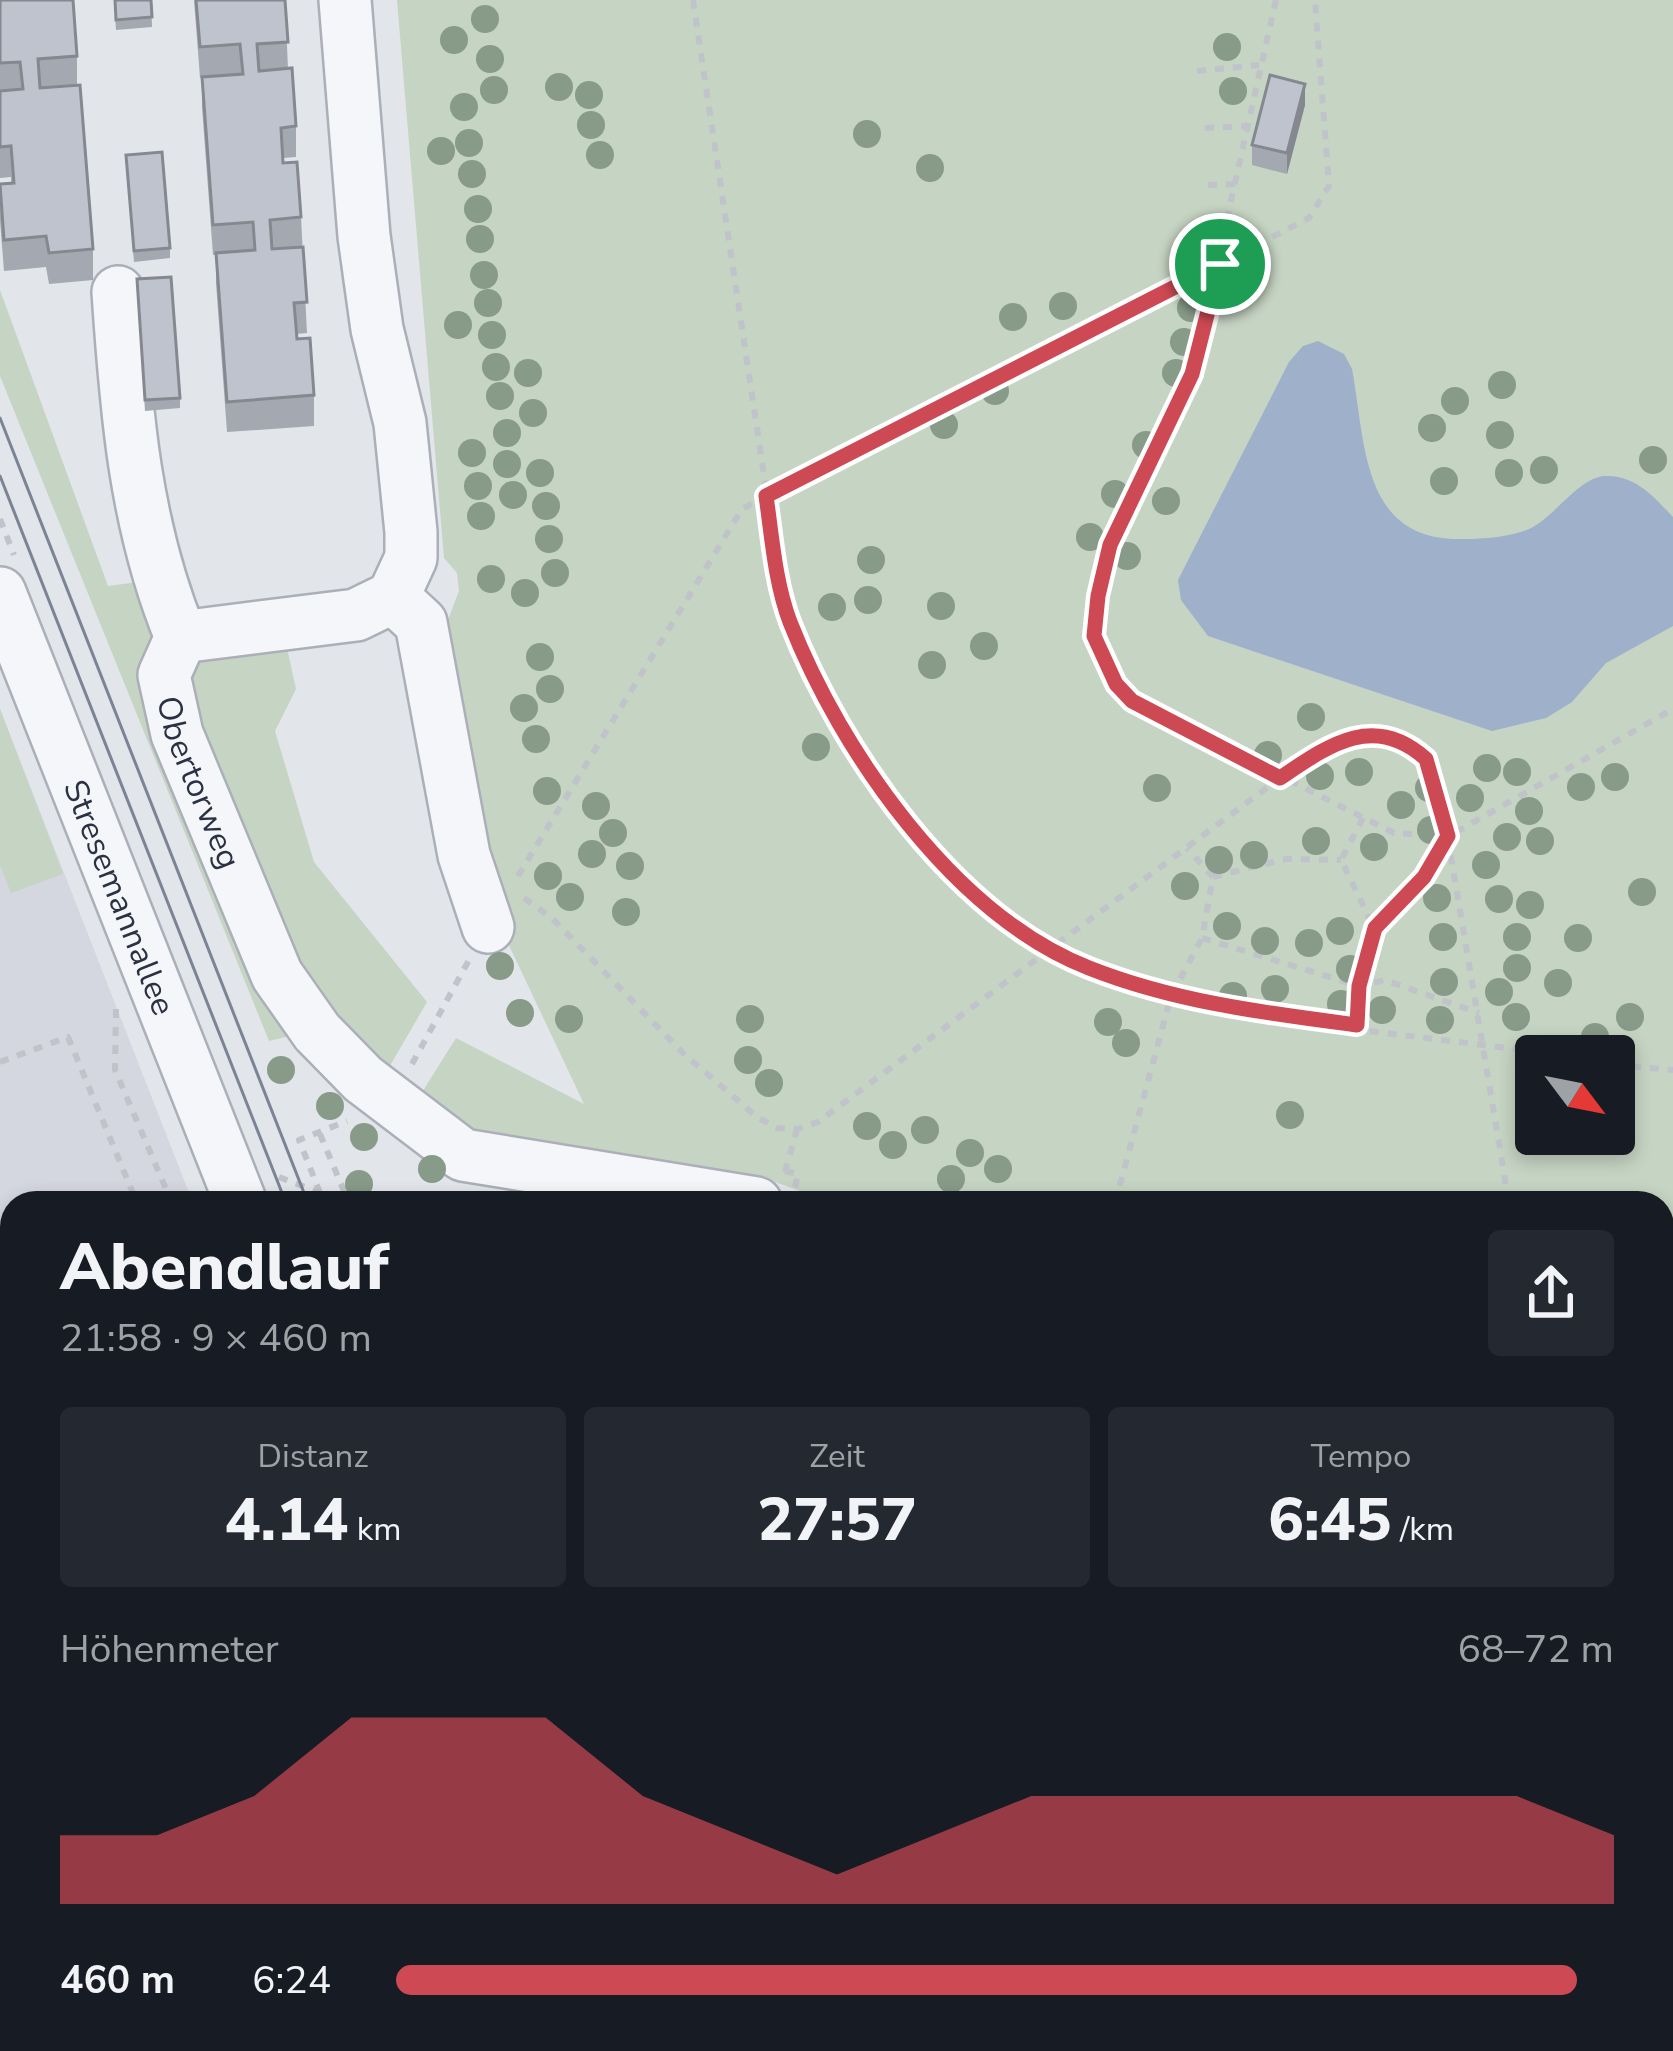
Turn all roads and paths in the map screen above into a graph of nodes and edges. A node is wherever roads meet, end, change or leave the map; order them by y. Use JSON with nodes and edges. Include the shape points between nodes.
{"nodes":[{"id":1,"x":345,"y":0,"type":"edge"},
{"id":2,"x":693,"y":0,"type":"edge"},
{"id":3,"x":1276,"y":0,"type":"edge"},
{"id":4,"x":1315,"y":0,"type":"edge"},
{"id":5,"x":1259,"y":65,"type":"junction"},
{"id":6,"x":1196,"y":71,"type":"dead end"},
{"id":7,"x":1247,"y":127,"type":"junction"},
{"id":8,"x":1205,"y":128,"type":"dead end"},
{"id":9,"x":1237,"y":184,"type":"junction"},
{"id":10,"x":1208,"y":185,"type":"dead end"},
{"id":11,"x":1220,"y":264,"type":"junction"},
{"id":12,"x":118,"y":292,"type":"dead end"},
{"id":13,"x":766,"y":496,"type":"junction"},
{"id":14,"x":0,"y":592,"type":"edge"},
{"id":15,"x":393,"y":597,"type":"junction"},
{"id":16,"x":181,"y":637,"type":"junction"},
{"id":17,"x":1673,"y":709,"type":"edge"},
{"id":18,"x":1280,"y":778,"type":"junction"},
{"id":19,"x":1363,"y":818,"type":"junction"},
{"id":20,"x":1448,"y":836,"type":"junction"},
{"id":21,"x":1186,"y":847,"type":"junction"},
{"id":22,"x":1342,"y":860,"type":"junction"},
{"id":23,"x":1213,"y":877,"type":"junction"},
{"id":24,"x":488,"y":927,"type":"joint"},
{"id":25,"x":1375,"y":928,"type":"junction"},
{"id":26,"x":1202,"y":938,"type":"junction"},
{"id":27,"x":1049,"y":949,"type":"junction"},
{"id":28,"x":1359,"y":986,"type":"junction"},
{"id":29,"x":117,"y":994,"type":"dead end"},
{"id":30,"x":1171,"y":996,"type":"junction"},
{"id":31,"x":1479,"y":1013,"type":"junction"},
{"id":32,"x":1357,"y":1025,"type":"junction"},
{"id":33,"x":1484,"y":1043,"type":"junction"},
{"id":34,"x":1515,"y":1048,"type":"edge"},
{"id":35,"x":0,"y":1062,"type":"edge"},
{"id":36,"x":1635,"y":1067,"type":"edge"},
{"id":37,"x":1673,"y":1070,"type":"edge"},
{"id":38,"x":390,"y":1103,"type":"junction"},
{"id":39,"x":797,"y":1129,"type":"junction"},
{"id":40,"x":258,"y":1189,"type":"edge"},
{"id":41,"x":131,"y":1191,"type":"edge"},
{"id":42,"x":167,"y":1191,"type":"edge"},
{"id":43,"x":289,"y":1191,"type":"edge"},
{"id":44,"x":319,"y":1191,"type":"edge"},
{"id":45,"x":344,"y":1191,"type":"edge"},
{"id":46,"x":753,"y":1191,"type":"edge"},
{"id":47,"x":770,"y":1191,"type":"edge"},
{"id":48,"x":1118,"y":1191,"type":"edge"},
{"id":49,"x":1507,"y":1191,"type":"edge"}],
"edges":[{"from":1,"to":15,"type":"street","via":[[364,236],[400,423],[411,532],[411,558]]},
{"from":2,"to":13,"type":"path"},
{"from":3,"to":5,"type":"path"},
{"from":4,"to":11,"type":"path","via":[[1329,186],[1309,218]]},
{"from":5,"to":6,"type":"path"},
{"from":5,"to":7,"type":"path"},
{"from":7,"to":8,"type":"path"},
{"from":7,"to":9,"type":"path"},
{"from":9,"to":10,"type":"path"},
{"from":9,"to":11,"type":"path"},
{"from":11,"to":13,"type":"path"},
{"from":11,"to":18,"type":"path","via":[[1192,374],[1110,545],[1094,636],[1132,701]]},
{"from":12,"to":16,"type":"street","via":[[128,441],[158,581]]},
{"from":13,"to":27,"type":"path","via":[[790,621],[853,745],[925,843]]},
{"from":13,"to":39,"type":"path","via":[[742,509],[510,890],[552,919],[610,984],[757,1117]]},
{"from":14,"to":40,"type":"street","name":"Stresemannallee"},
{"from":15,"to":16,"type":"street","via":[[356,615]]},
{"from":15,"to":24,"type":"street","via":[[422,623],[459,834]]},
{"from":16,"to":38,"type":"street","name":"Obertorweg","via":[[164,675],[169,711],[277,975],[317,1032]]},
{"from":17,"to":20,"type":"path"},
{"from":18,"to":19,"type":"path"},
{"from":18,"to":20,"type":"path","via":[[1345,738],[1384,734],[1426,759]]},
{"from":18,"to":21,"type":"path"},
{"from":19,"to":20,"type":"path","via":[[1394,833]]},
{"from":19,"to":22,"type":"path"},
{"from":20,"to":25,"type":"path","via":[[1424,877]]},
{"from":20,"to":31,"type":"path"},
{"from":21,"to":23,"type":"path"},
{"from":21,"to":27,"type":"path"},
{"from":22,"to":23,"type":"path","via":[[1286,859]]},
{"from":22,"to":25,"type":"path"},
{"from":23,"to":26,"type":"path"},
{"from":24,"to":38,"type":"path"},
{"from":25,"to":28,"type":"path"},
{"from":26,"to":28,"type":"path"},
{"from":26,"to":30,"type":"path"},
{"from":27,"to":30,"type":"path"},
{"from":27,"to":39,"type":"path","via":[[818,1122]]},
{"from":28,"to":31,"type":"path","via":[[1384,980]]},
{"from":28,"to":32,"type":"path"},
{"from":29,"to":42,"type":"path","via":[[115,1070]]},
{"from":30,"to":32,"type":"path"},
{"from":30,"to":48,"type":"path"},
{"from":31,"to":33,"type":"path"},
{"from":32,"to":33,"type":"path"},
{"from":33,"to":34,"type":"path"},
{"from":33,"to":49,"type":"path"},
{"from":35,"to":41,"type":"path","via":[[68,1037]]},
{"from":36,"to":37,"type":"path"},
{"from":38,"to":46,"type":"street","name":"Obertorweg","via":[[464,1155]]},
{"from":39,"to":47,"type":"path"},
{"from":40,"to":43,"type":"path"},
{"from":44,"to":45,"type":"path","via":[[299,1140],[320,1133]]}]}
